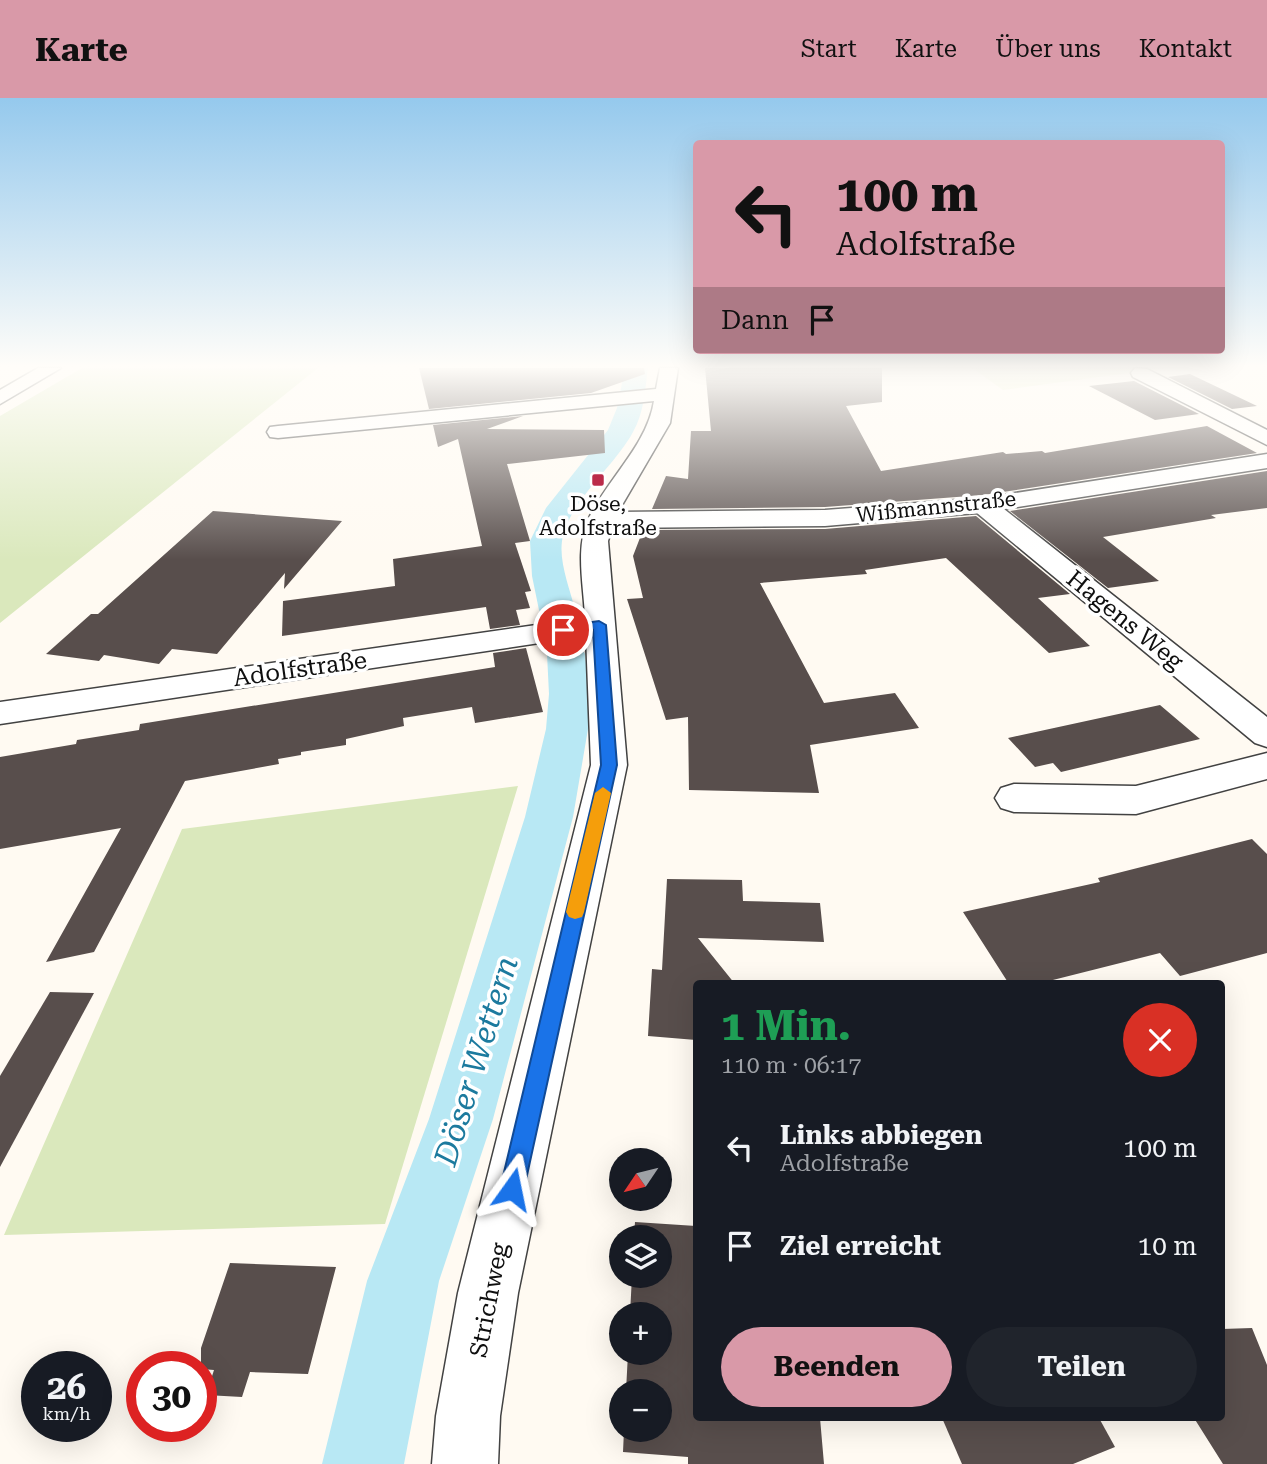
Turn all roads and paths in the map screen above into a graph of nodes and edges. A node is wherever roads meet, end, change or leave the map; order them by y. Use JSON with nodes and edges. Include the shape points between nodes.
{"nodes":[{"id":1,"x":654,"y":432,"type":"edge"},
{"id":2,"x":1267,"y":461,"type":"edge"},
{"id":3,"x":983,"y":505,"type":"junction"},
{"id":4,"x":601,"y":520,"type":"junction"},
{"id":5,"x":599,"y":625,"type":"junction"},
{"id":6,"x":0,"y":713,"type":"edge"},
{"id":7,"x":1267,"y":735,"type":"edge"},
{"id":8,"x":1267,"y":766,"type":"edge"},
{"id":9,"x":1014,"y":798,"type":"dead end"},
{"id":10,"x":465,"y":1464,"type":"edge"}],
"edges":[{"from":1,"to":4,"type":"street","name":"Strichweg"},
{"from":2,"to":3,"type":"street","name":"Wißmannstraße"},
{"from":3,"to":4,"type":"street","name":"Wißmannstraße","via":[[825,518]]},
{"from":3,"to":7,"type":"street","name":"Hagens Weg"},
{"from":4,"to":5,"type":"street","name":"Strichweg","via":[[594,544]]},
{"from":5,"to":6,"type":"street","name":"Adolfstraße"},
{"from":5,"to":10,"type":"street","name":"Strichweg","via":[[609,765],[488,1293]]},
{"from":8,"to":9,"type":"street","via":[[1136,800]]}]}
